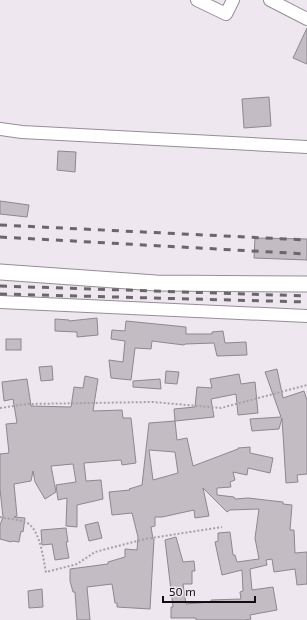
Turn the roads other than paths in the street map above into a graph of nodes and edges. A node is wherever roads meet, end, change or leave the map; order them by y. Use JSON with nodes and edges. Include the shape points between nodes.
{"nodes":[{"id":1,"x":197,"y":0,"type":"edge"},
{"id":2,"x":233,"y":0,"type":"edge"},
{"id":3,"x":270,"y":0,"type":"edge"},
{"id":4,"x":307,"y":19,"type":"edge"},
{"id":5,"x":0,"y":128,"type":"edge"},
{"id":6,"x":307,"y":147,"type":"edge"},
{"id":7,"x":0,"y":272,"type":"edge"},
{"id":8,"x":307,"y":284,"type":"edge"},
{"id":9,"x":0,"y":302,"type":"edge"},
{"id":10,"x":307,"y":316,"type":"edge"}],
"edges":[{"from":1,"to":2,"type":"street","via":[[226,14]]},
{"from":3,"to":4,"type":"street"},
{"from":5,"to":6,"type":"street","via":[[30,132]]},
{"from":7,"to":8,"type":"main road","via":[[156,283]]},
{"from":9,"to":10,"type":"street"}]}
